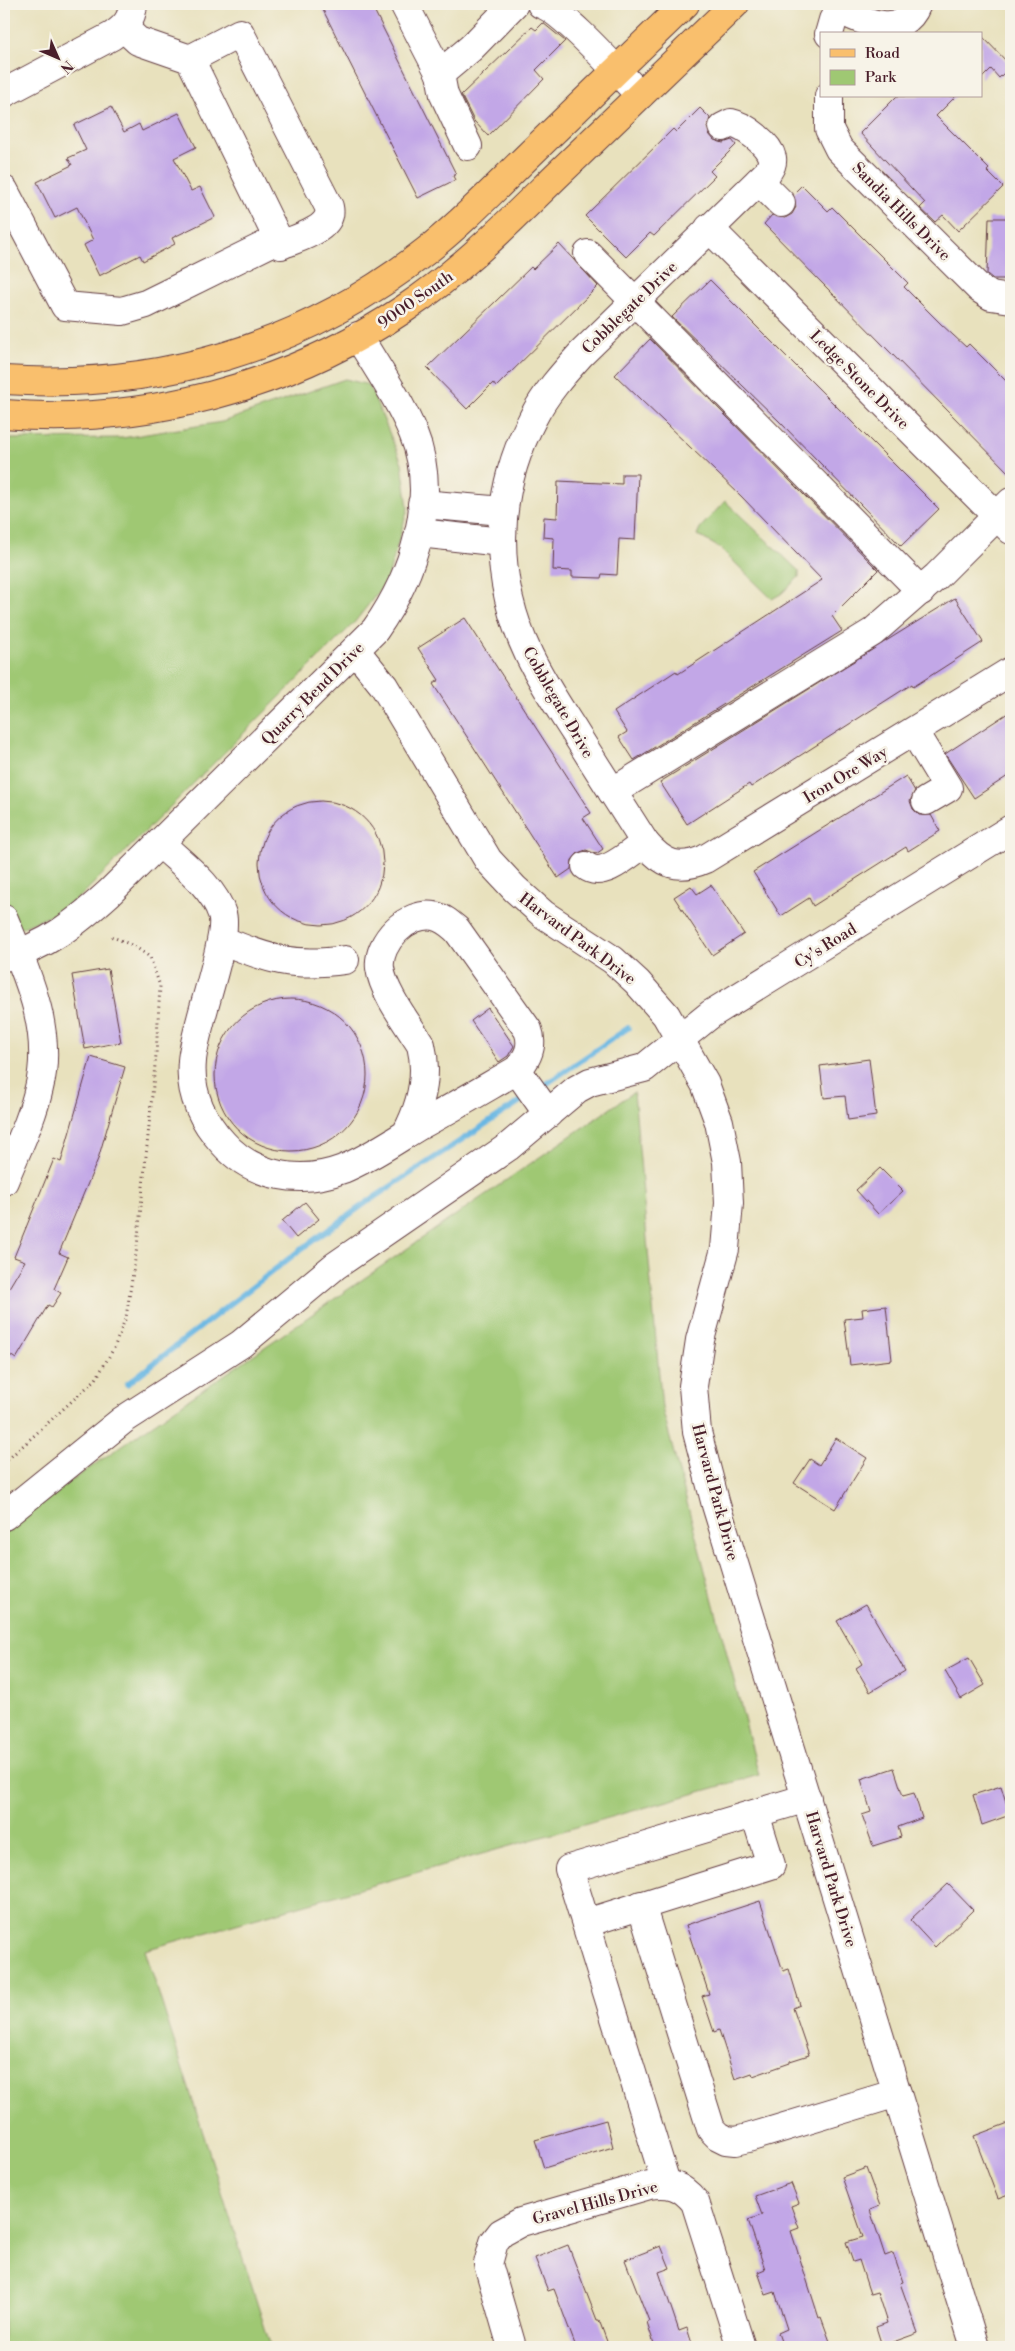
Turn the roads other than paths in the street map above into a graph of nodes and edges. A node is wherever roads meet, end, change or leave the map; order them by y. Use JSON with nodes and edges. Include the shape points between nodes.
{"nodes":[{"id":1,"x":404,"y":4,"type":"edge"},
{"id":2,"x":514,"y":4,"type":"edge"},
{"id":3,"x":541,"y":4,"type":"edge"},
{"id":4,"x":685,"y":4,"type":"edge"},
{"id":5,"x":736,"y":4,"type":"edge"},
{"id":6,"x":917,"y":4,"type":"edge"},
{"id":7,"x":130,"y":16,"type":"edge"},
{"id":8,"x":838,"y":16,"type":"edge"},
{"id":9,"x":190,"y":59,"type":"junction"},
{"id":10,"x":616,"y":71,"type":"junction"},
{"id":11,"x":440,"y":74,"type":"junction"},
{"id":12,"x":4,"y":93,"type":"edge"},
{"id":13,"x":640,"y":96,"type":"junction"},
{"id":14,"x":829,"y":98,"type":"edge"},
{"id":15,"x":723,"y":127,"type":"dead end"},
{"id":16,"x":468,"y":146,"type":"dead end"},
{"id":17,"x":759,"y":181,"type":"junction"},
{"id":18,"x":4,"y":190,"type":"edge"},
{"id":19,"x":781,"y":203,"type":"dead end"},
{"id":20,"x":709,"y":228,"type":"junction"},
{"id":21,"x":278,"y":238,"type":"junction"},
{"id":22,"x":588,"y":254,"type":"dead end"},
{"id":23,"x":1011,"y":299,"type":"edge"},
{"id":24,"x":635,"y":301,"type":"junction"},
{"id":25,"x":358,"y":336,"type":"junction"},
{"id":26,"x":4,"y":380,"type":"edge"},
{"id":27,"x":4,"y":414,"type":"edge"},
{"id":28,"x":422,"y":504,"type":"junction"},
{"id":29,"x":503,"y":511,"type":"junction"},
{"id":30,"x":1006,"y":515,"type":"edge"},
{"id":31,"x":419,"y":533,"type":"junction"},
{"id":32,"x":502,"y":542,"type":"junction"},
{"id":33,"x":921,"y":590,"type":"junction"},
{"id":34,"x":355,"y":650,"type":"junction"},
{"id":35,"x":1011,"y":671,"type":"edge"},
{"id":36,"x":914,"y":732,"type":"junction"},
{"id":37,"x":612,"y":792,"type":"junction"},
{"id":38,"x":926,"y":801,"type":"dead end"},
{"id":39,"x":1011,"y":829,"type":"edge"},
{"id":40,"x":645,"y":843,"type":"junction"},
{"id":41,"x":161,"y":844,"type":"junction"},
{"id":42,"x":674,"y":864,"type":"joint"},
{"id":43,"x":586,"y":866,"type":"dead end"},
{"id":44,"x":4,"y":919,"type":"edge"},
{"id":45,"x":222,"y":940,"type":"junction"},
{"id":46,"x":11,"y":955,"type":"edge"},
{"id":47,"x":345,"y":962,"type":"dead end"},
{"id":48,"x":681,"y":1038,"type":"junction"},
{"id":49,"x":533,"y":1092,"type":"junction"},
{"id":50,"x":406,"y":1134,"type":"junction"},
{"id":51,"x":4,"y":1181,"type":"edge"},
{"id":52,"x":4,"y":1516,"type":"edge"},
{"id":53,"x":808,"y":1798,"type":"junction"},
{"id":54,"x":755,"y":1814,"type":"junction"},
{"id":55,"x":641,"y":1905,"type":"junction"},
{"id":56,"x":586,"y":1923,"type":"junction"},
{"id":57,"x":897,"y":2093,"type":"junction"},
{"id":58,"x":666,"y":2183,"type":"junction"},
{"id":59,"x":512,"y":2347,"type":"edge"},
{"id":60,"x":741,"y":2347,"type":"edge"},
{"id":61,"x":974,"y":2347,"type":"edge"}],
"edges":[{"from":1,"to":11,"type":"street"},
{"from":2,"to":11,"type":"street"},
{"from":3,"to":10,"type":"street","via":[[562,18]]},
{"from":4,"to":10,"type":"main road","name":"9000 South"},
{"from":5,"to":13,"type":"main road","name":"9000 South"},
{"from":6,"to":8,"type":"street","via":[[905,19],[891,25],[867,24]]},
{"from":7,"to":9,"type":"street","via":[[138,41]]},
{"from":7,"to":12,"type":"street","via":[[112,36]]},
{"from":9,"to":21,"type":"street"},
{"from":9,"to":21,"type":"street","via":[[240,33],[329,207],[331,214],[322,227],[281,245]]},
{"from":10,"to":13,"type":"street"},
{"from":10,"to":26,"type":"main road","name":"9000 South","via":[[445,235],[392,276],[327,315],[265,344],[162,373],[92,381]]},
{"from":11,"to":16,"type":"street","via":[[444,95]]},
{"from":13,"to":25,"type":"main road","name":"9000 South","via":[[457,270],[403,310]]},
{"from":14,"to":23,"type":"street","name":"Sandia Hills Drive","via":[[829,129],[839,149],[980,290],[991,296]]},
{"from":15,"to":17,"type":"street","name":"Cobblegate Drive","via":[[732,123],[744,127],[770,153],[772,166]]},
{"from":17,"to":19,"type":"street"},
{"from":17,"to":20,"type":"street","name":"Cobblegate Drive"},
{"from":18,"to":21,"type":"street","via":[[65,306],[122,310],[146,304]]},
{"from":20,"to":24,"type":"street","name":"Cobblegate Drive"},
{"from":20,"to":30,"type":"street","name":"Ledge Stone Drive"},
{"from":22,"to":24,"type":"street"},
{"from":24,"to":29,"type":"street","name":"Cobblegate Drive","via":[[581,354],[533,417],[517,454]]},
{"from":24,"to":33,"type":"street"},
{"from":25,"to":27,"type":"main road","name":"9000 South","via":[[283,372],[183,402],[100,414]]},
{"from":25,"to":28,"type":"street","name":"Quarry Bend Drive","via":[[413,434],[423,480]]},
{"from":28,"to":29,"type":"street"},
{"from":28,"to":31,"type":"street","name":"Quarry Bend Drive"},
{"from":29,"to":32,"type":"street","name":"Cobblegate Drive"},
{"from":30,"to":33,"type":"street"},
{"from":31,"to":32,"type":"street"},
{"from":31,"to":34,"type":"street","name":"Quarry Bend Drive","via":[[403,584],[391,608]]},
{"from":32,"to":37,"type":"street","name":"Cobblegate Drive","via":[[508,594],[529,655],[543,683]]},
{"from":33,"to":37,"type":"street","via":[[856,645]]},
{"from":34,"to":41,"type":"street","name":"Quarry Bend Drive"},
{"from":34,"to":48,"type":"street","name":"Harvard Park Drive","via":[[384,686],[488,860],[544,914],[613,960],[637,982],[660,1006]]},
{"from":35,"to":36,"type":"street","name":"Iron Ore Way"},
{"from":36,"to":38,"type":"street","via":[[948,788]]},
{"from":36,"to":42,"type":"street","name":"Iron Ore Way","via":[[705,859],[685,865]]},
{"from":37,"to":40,"type":"street","name":"Cobblegate Drive"},
{"from":39,"to":48,"type":"street","name":"Cy's Road","via":[[711,1014]]},
{"from":40,"to":42,"type":"street","name":"Cobblegate Drive","via":[[660,859]]},
{"from":40,"to":43,"type":"street","via":[[602,869]]},
{"from":41,"to":45,"type":"street","via":[[207,888],[217,902],[223,916]]},
{"from":41,"to":46,"type":"street","name":"Quarry Bend Drive","via":[[83,916],[54,937]]},
{"from":44,"to":46,"type":"street"},
{"from":45,"to":47,"type":"street","via":[[278,960]]},
{"from":45,"to":50,"type":"street","via":[[198,1031],[192,1069],[198,1107],[228,1149],[257,1170],[275,1175],[307,1176],[342,1169]]},
{"from":46,"to":51,"type":"street","via":[[39,1013],[44,1064],[39,1089]]},
{"from":48,"to":49,"type":"street","name":"Cy's Road","via":[[644,1068],[590,1082],[577,1089]]},
{"from":48,"to":53,"type":"street","name":"Harvard Park Drive","via":[[705,1084],[719,1122],[727,1162],[729,1204],[725,1249],[700,1340],[693,1386],[697,1432],[716,1505]]},
{"from":49,"to":50,"type":"street"},
{"from":49,"to":50,"type":"street","via":[[526,1059],[531,1039],[528,1030],[457,930],[448,922],[424,916],[406,924],[387,941],[381,952],[380,965],[386,988],[423,1053],[423,1094]]},
{"from":49,"to":52,"type":"street","via":[[508,1147],[335,1266],[217,1361],[123,1420]]},
{"from":53,"to":54,"type":"street"},
{"from":53,"to":57,"type":"street","name":"Harvard Park Drive"},
{"from":54,"to":55,"type":"street","via":[[771,1865]]},
{"from":54,"to":56,"type":"street","via":[[569,1869]]},
{"from":55,"to":56,"type":"street"},
{"from":55,"to":57,"type":"street","via":[[698,2092],[711,2129],[718,2136],[735,2141],[748,2138]]},
{"from":56,"to":58,"type":"street"},
{"from":57,"to":61,"type":"street","name":"Harvard Park Drive"},
{"from":58,"to":59,"type":"street","name":"Gravel Hills Drive","via":[[521,2222],[501,2233],[489,2258],[490,2275]]},
{"from":58,"to":60,"type":"street","name":"Gravel Hills Drive","via":[[683,2190],[695,2202]]}]}
